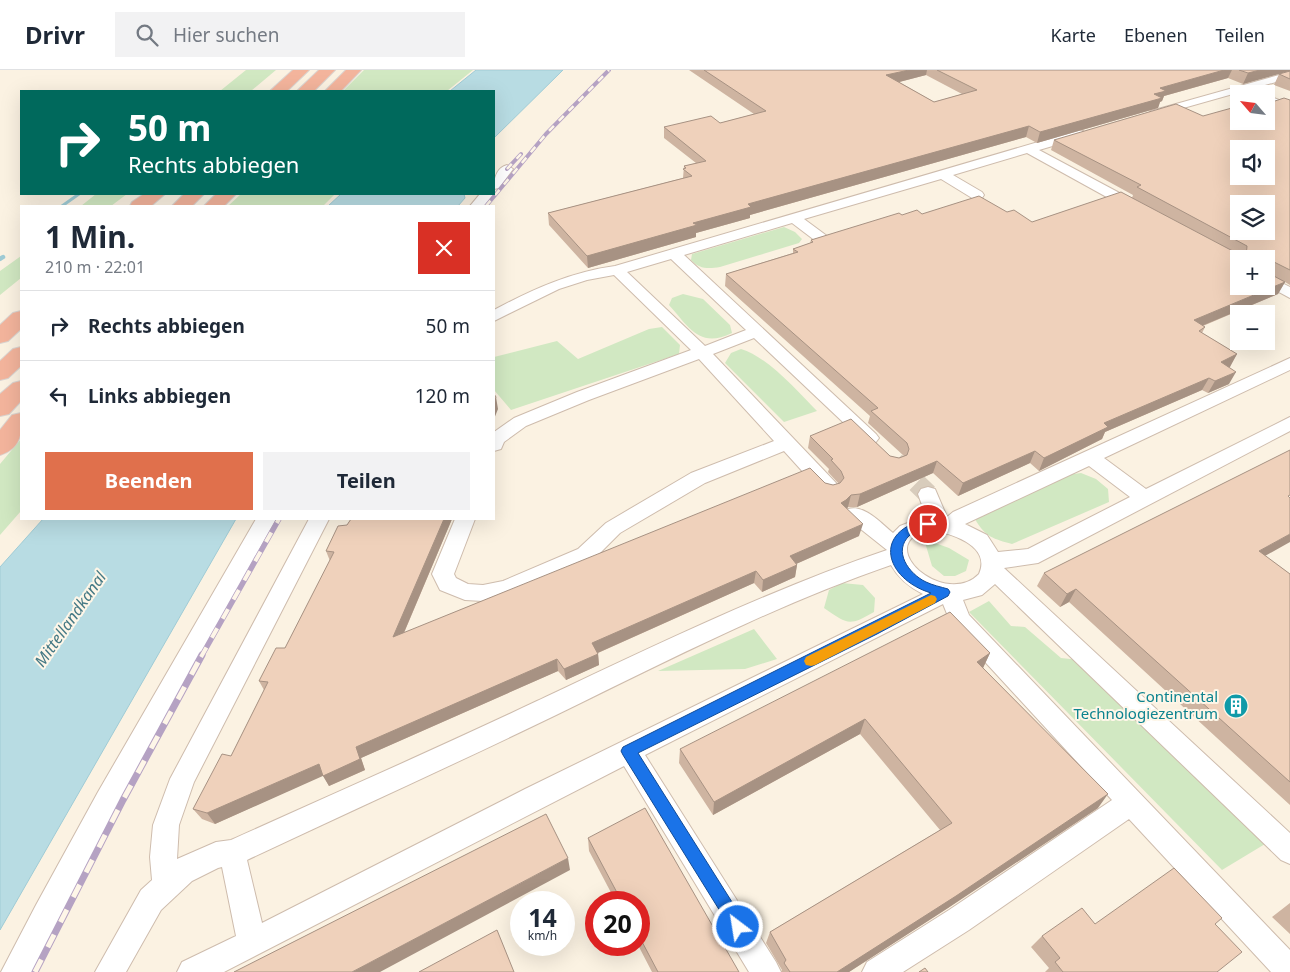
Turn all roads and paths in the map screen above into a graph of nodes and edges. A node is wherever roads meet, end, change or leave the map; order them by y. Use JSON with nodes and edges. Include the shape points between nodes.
{"nodes":[{"id":1,"x":302,"y":70,"type":"edge"},
{"id":2,"x":328,"y":70,"type":"edge"},
{"id":3,"x":354,"y":70,"type":"edge"},
{"id":4,"x":1290,"y":74,"type":"edge"},
{"id":5,"x":1253,"y":85,"type":"edge"},
{"id":6,"x":279,"y":90,"type":"edge"},
{"id":7,"x":306,"y":90,"type":"edge"},
{"id":8,"x":334,"y":90,"type":"edge"},
{"id":9,"x":1230,"y":92,"type":"edge"},
{"id":10,"x":1275,"y":102,"type":"edge"},
{"id":11,"x":1290,"y":108,"type":"edge"},
{"id":12,"x":1142,"y":117,"type":"edge"},
{"id":13,"x":1096,"y":130,"type":"edge"},
{"id":14,"x":1029,"y":149,"type":"junction"},
{"id":15,"x":507,"y":168,"type":"dead end"},
{"id":16,"x":942,"y":174,"type":"junction"},
{"id":17,"x":495,"y":184,"type":"edge"},
{"id":18,"x":155,"y":195,"type":"edge"},
{"id":19,"x":161,"y":195,"type":"edge"},
{"id":20,"x":194,"y":195,"type":"edge"},
{"id":21,"x":227,"y":195,"type":"edge"},
{"id":22,"x":227,"y":195,"type":"edge"},
{"id":23,"x":486,"y":195,"type":"edge"},
{"id":24,"x":977,"y":195,"type":"edge"},
{"id":25,"x":140,"y":205,"type":"edge"},
{"id":26,"x":149,"y":205,"type":"edge"},
{"id":27,"x":182,"y":205,"type":"edge"},
{"id":28,"x":215,"y":205,"type":"edge"},
{"id":29,"x":219,"y":205,"type":"edge"},
{"id":30,"x":478,"y":205,"type":"edge"},
{"id":31,"x":1147,"y":214,"type":"edge"},
{"id":32,"x":794,"y":218,"type":"junction"},
{"id":33,"x":822,"y":239,"type":"edge"},
{"id":34,"x":673,"y":254,"type":"junction"},
{"id":35,"x":617,"y":270,"type":"junction"},
{"id":36,"x":1275,"y":284,"type":"edge"},
{"id":37,"x":1290,"y":292,"type":"edge"},
{"id":38,"x":20,"y":303,"type":"edge"},
{"id":39,"x":495,"y":315,"type":"edge"},
{"id":40,"x":20,"y":319,"type":"edge"},
{"id":41,"x":0,"y":320,"type":"edge"},
{"id":42,"x":758,"y":332,"type":"junction"},
{"id":43,"x":0,"y":336,"type":"edge"},
{"id":44,"x":701,"y":352,"type":"junction"},
{"id":45,"x":20,"y":355,"type":"edge"},
{"id":46,"x":1282,"y":366,"type":"edge"},
{"id":47,"x":0,"y":373,"type":"edge"},
{"id":48,"x":1290,"y":379,"type":"edge"},
{"id":49,"x":20,"y":389,"type":"edge"},
{"id":50,"x":0,"y":408,"type":"edge"},
{"id":51,"x":20,"y":422,"type":"edge"},
{"id":52,"x":1290,"y":423,"type":"edge"},
{"id":53,"x":495,"y":442,"type":"edge"},
{"id":54,"x":787,"y":443,"type":"junction"},
{"id":55,"x":0,"y":446,"type":"edge"},
{"id":56,"x":880,"y":448,"type":"tunnel mouth"},
{"id":57,"x":1090,"y":457,"type":"junction"},
{"id":58,"x":830,"y":489,"type":"edge"},
{"id":59,"x":928,"y":494,"type":"tunnel mouth"},
{"id":60,"x":1145,"y":499,"type":"junction"},
{"id":61,"x":855,"y":514,"type":"edge"},
{"id":62,"x":265,"y":520,"type":"edge"},
{"id":63,"x":318,"y":520,"type":"edge"},
{"id":64,"x":465,"y":520,"type":"edge"},
{"id":65,"x":944,"y":524,"type":"junction"},
{"id":66,"x":896,"y":550,"type":"junction"},
{"id":67,"x":991,"y":565,"type":"junction"},
{"id":68,"x":947,"y":593,"type":"junction"},
{"id":69,"x":628,"y":751,"type":"junction"},
{"id":70,"x":1131,"y":802,"type":"junction"},
{"id":71,"x":1290,"y":833,"type":"edge"},
{"id":72,"x":1290,"y":851,"type":"edge"},
{"id":73,"x":232,"y":853,"type":"junction"},
{"id":74,"x":166,"y":886,"type":"junction"},
{"id":75,"x":252,"y":943,"type":"junction"},
{"id":76,"x":1290,"y":967,"type":"edge"},
{"id":77,"x":16,"y":972,"type":"edge"},
{"id":78,"x":110,"y":972,"type":"edge"},
{"id":79,"x":192,"y":972,"type":"edge"},
{"id":80,"x":766,"y":972,"type":"edge"},
{"id":81,"x":877,"y":972,"type":"edge"}],
"edges":[{"from":1,"to":6,"type":"highway"},
{"from":2,"to":7,"type":"highway"},
{"from":3,"to":8,"type":"highway"},
{"from":4,"to":5,"type":"lane"},
{"from":9,"to":12,"type":"lane"},
{"from":10,"to":11,"type":"lane"},
{"from":13,"to":14,"type":"lane"},
{"from":14,"to":16,"type":"lane"},
{"from":14,"to":31,"type":"lane"},
{"from":15,"to":17,"type":"lane"},
{"from":16,"to":24,"type":"lane"},
{"from":16,"to":32,"type":"lane"},
{"from":18,"to":25,"type":"highway"},
{"from":19,"to":26,"type":"highway"},
{"from":20,"to":27,"type":"highway"},
{"from":21,"to":28,"type":"highway"},
{"from":22,"to":29,"type":"highway"},
{"from":23,"to":30,"type":"lane"},
{"from":32,"to":33,"type":"lane"},
{"from":32,"to":34,"type":"lane"},
{"from":34,"to":35,"type":"lane"},
{"from":34,"to":42,"type":"lane"},
{"from":35,"to":39,"type":"lane","via":[[560,282]]},
{"from":35,"to":44,"type":"lane"},
{"from":36,"to":37,"type":"lane"},
{"from":38,"to":41,"type":"highway"},
{"from":40,"to":43,"type":"highway"},
{"from":42,"to":44,"type":"lane"},
{"from":42,"to":56,"type":"lane"},
{"from":44,"to":53,"type":"lane","via":[[520,422]]},
{"from":44,"to":54,"type":"lane"},
{"from":45,"to":47,"type":"highway"},
{"from":46,"to":48,"type":"lane"},
{"from":46,"to":57,"type":"lane"},
{"from":49,"to":50,"type":"highway"},
{"from":51,"to":55,"type":"highway"},
{"from":52,"to":60,"type":"lane"},
{"from":54,"to":58,"type":"lane"},
{"from":54,"to":64,"type":"lane","via":[[698,478],[613,528],[585,555],[506,589],[464,592],[448,584],[443,574]]},
{"from":57,"to":60,"type":"lane"},
{"from":57,"to":65,"type":"lane"},
{"from":59,"to":65,"type":"lane"},
{"from":60,"to":67,"type":"lane","via":[[1031,557]]},
{"from":61,"to":66,"type":"lane"},
{"from":62,"to":77,"type":"lane","via":[[189,653]]},
{"from":63,"to":74,"type":"lane","via":[[183,779],[166,825],[163,856]]},
{"from":65,"to":66,"type":"lane","via":[[911,528],[902,536]]},
{"from":65,"to":67,"type":"lane","via":[[963,530],[981,543],[988,552]]},
{"from":66,"to":68,"type":"lane","via":[[900,565],[908,575],[922,586]]},
{"from":66,"to":73,"type":"lane","via":[[686,640],[545,710]]},
{"from":67,"to":68,"type":"lane","via":[[986,581],[977,588],[965,593]]},
{"from":67,"to":71,"type":"lane","via":[[1030,588]]},
{"from":67,"to":72,"type":"lane"},
{"from":68,"to":69,"type":"lane"},
{"from":68,"to":70,"type":"lane","via":[[960,620]]},
{"from":69,"to":75,"type":"lane"},
{"from":69,"to":80,"type":"lane"},
{"from":70,"to":76,"type":"lane","via":[[1266,947]]},
{"from":70,"to":81,"type":"lane"},
{"from":73,"to":74,"type":"lane","via":[[216,855],[182,871]]},
{"from":73,"to":75,"type":"lane"},
{"from":74,"to":78,"type":"lane","via":[[151,900]]},
{"from":75,"to":79,"type":"lane"}]}
